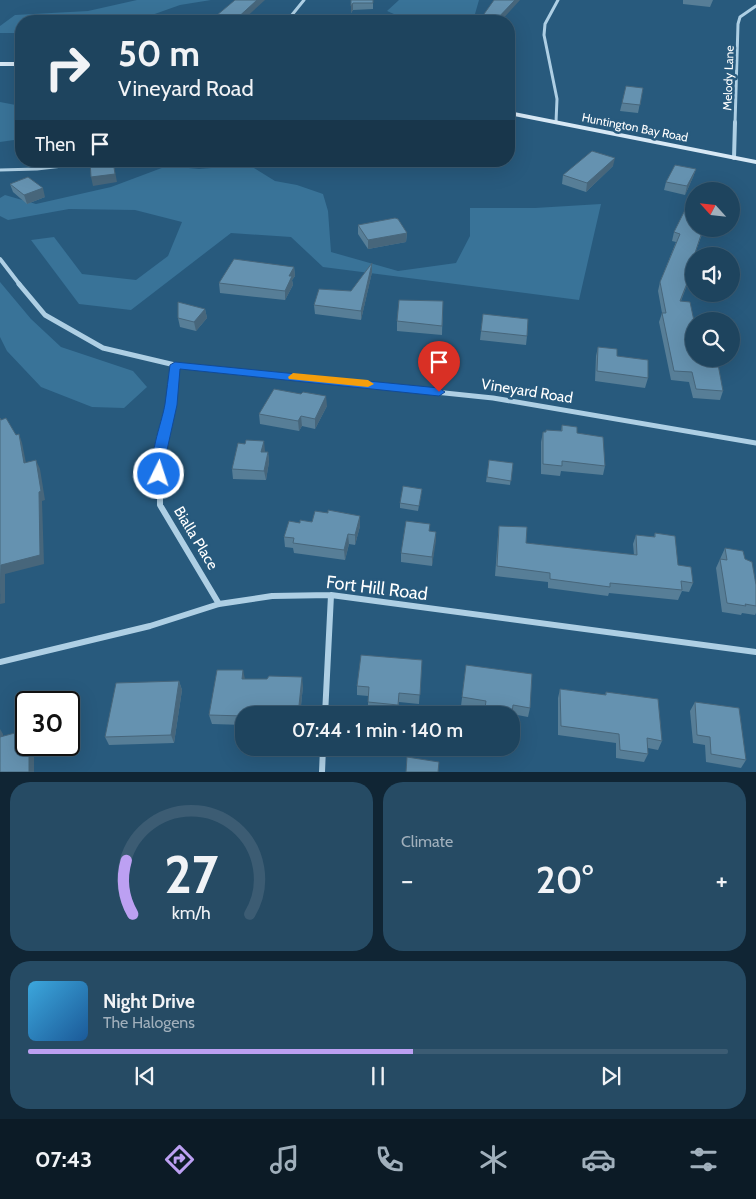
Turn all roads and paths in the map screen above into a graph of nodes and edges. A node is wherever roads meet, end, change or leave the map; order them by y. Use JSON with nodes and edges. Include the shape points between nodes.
{"nodes":[{"id":1,"x":304,"y":0,"type":"edge"},
{"id":2,"x":558,"y":0,"type":"edge"},
{"id":3,"x":756,"y":6,"type":"edge"},
{"id":4,"x":292,"y":15,"type":"edge"},
{"id":5,"x":0,"y":64,"type":"edge"},
{"id":6,"x":15,"y":64,"type":"edge"},
{"id":7,"x":515,"y":114,"type":"edge"},
{"id":8,"x":556,"y":122,"type":"junction"},
{"id":9,"x":734,"y":158,"type":"junction"},
{"id":10,"x":756,"y":162,"type":"edge"},
{"id":11,"x":54,"y":167,"type":"edge"},
{"id":12,"x":0,"y":170,"type":"edge"},
{"id":13,"x":0,"y":259,"type":"edge"},
{"id":14,"x":175,"y":365,"type":"junction"},
{"id":15,"x":756,"y":443,"type":"edge"},
{"id":16,"x":331,"y":596,"type":"junction"},
{"id":17,"x":219,"y":604,"type":"junction"},
{"id":18,"x":756,"y":652,"type":"edge"},
{"id":19,"x":0,"y":662,"type":"edge"},
{"id":20,"x":325,"y":706,"type":"edge"},
{"id":21,"x":323,"y":756,"type":"edge"},
{"id":22,"x":322,"y":772,"type":"edge"}],
"edges":[{"from":1,"to":4,"type":"street"},
{"from":2,"to":8,"type":"street","via":[[544,35],[557,99]]},
{"from":3,"to":9,"type":"street","name":"Melody Lane","via":[[740,17],[738,24]]},
{"from":5,"to":6,"type":"street"},
{"from":7,"to":8,"type":"street","name":"Huntington Bay Road"},
{"from":8,"to":9,"type":"street","name":"Huntington Bay Road"},
{"from":9,"to":10,"type":"street","name":"Huntington Bay Road"},
{"from":11,"to":12,"type":"lane"},
{"from":13,"to":14,"type":"street","name":"Vineyard Road","via":[[33,302],[66,328],[103,348]]},
{"from":14,"to":15,"type":"street","name":"Vineyard Road","via":[[493,398]]},
{"from":14,"to":17,"type":"street","name":"Bialla Place","via":[[171,405],[159,459],[160,505]]},
{"from":16,"to":17,"type":"street","name":"Fort Hill Road","via":[[272,596]]},
{"from":16,"to":18,"type":"street","name":"Fort Hill Road"},
{"from":16,"to":20,"type":"street"},
{"from":17,"to":19,"type":"street","name":"Fort Hill Road","via":[[150,626]]},
{"from":21,"to":22,"type":"street"}]}
